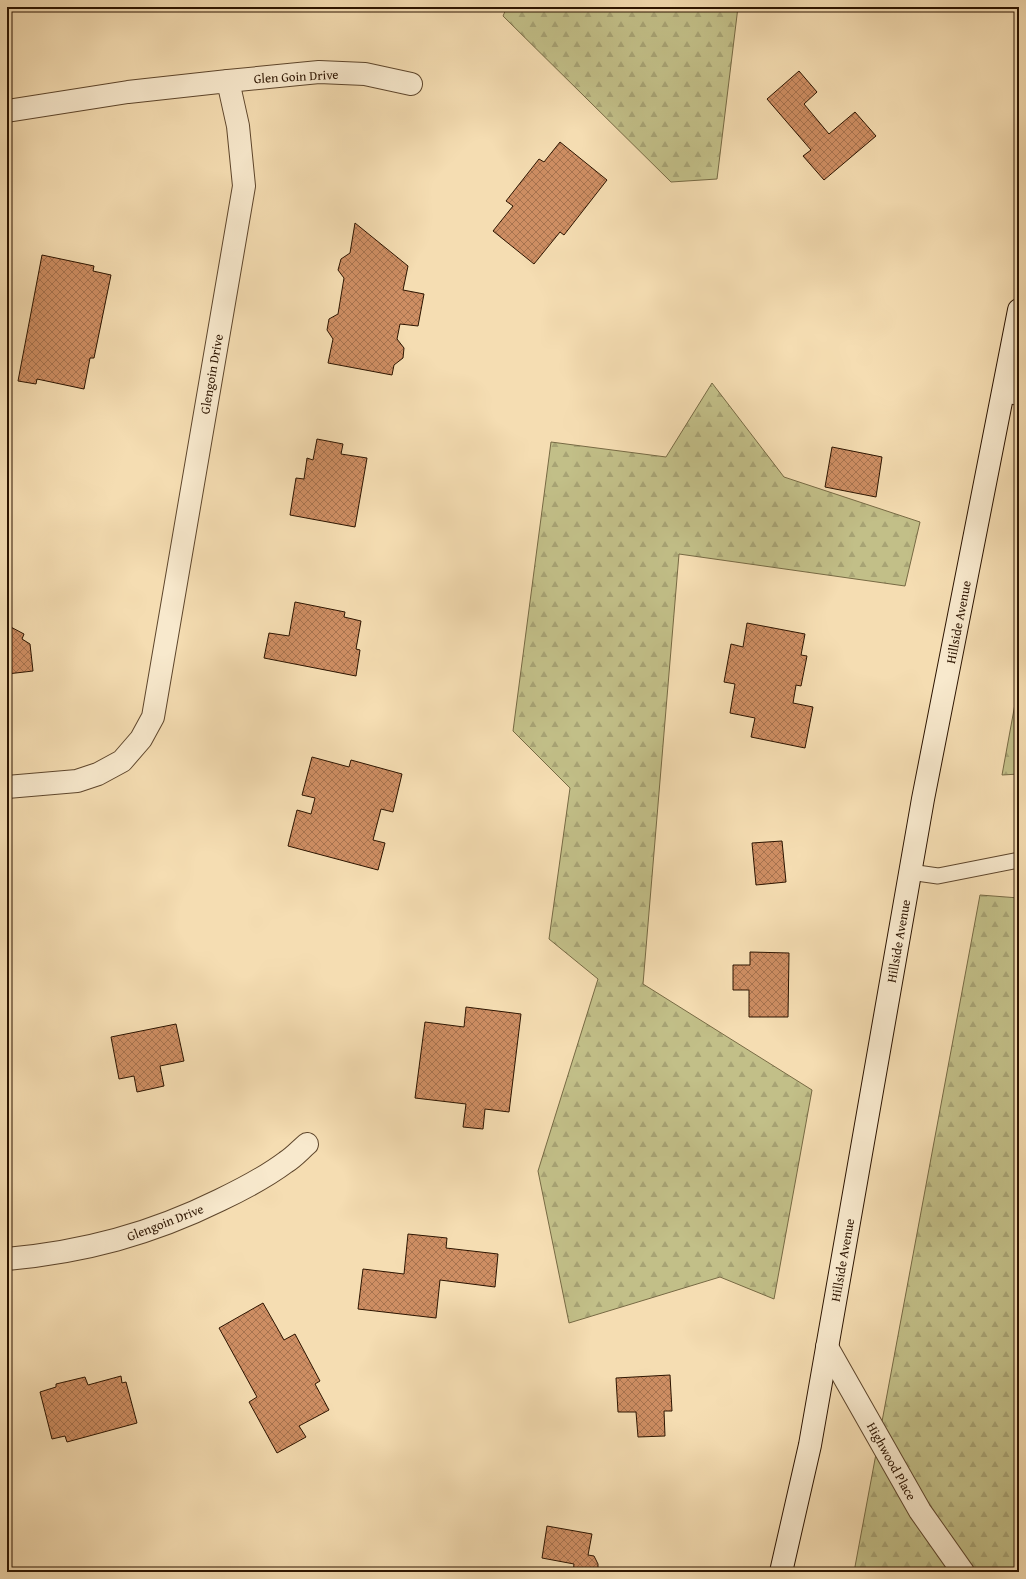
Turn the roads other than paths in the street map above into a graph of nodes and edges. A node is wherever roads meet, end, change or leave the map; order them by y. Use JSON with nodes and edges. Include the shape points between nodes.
{"nodes":[{"id":1,"x":228,"y":80,"type":"junction"},
{"id":2,"x":411,"y":84,"type":"dead end"},
{"id":3,"x":7,"y":111,"type":"edge"},
{"id":4,"x":1019,"y":310,"type":"edge"},
{"id":5,"x":1011,"y":392,"type":"edge"},
{"id":6,"x":7,"y":787,"type":"edge"},
{"id":7,"x":1019,"y":860,"type":"edge"},
{"id":8,"x":910,"y":872,"type":"junction"},
{"id":9,"x":307,"y":1144,"type":"dead end"},
{"id":10,"x":7,"y":1259,"type":"edge"},
{"id":11,"x":827,"y":1346,"type":"junction"},
{"id":12,"x":781,"y":1572,"type":"edge"},
{"id":13,"x":963,"y":1572,"type":"edge"}],
"edges":[{"from":1,"to":2,"type":"street","name":"Glen Goin Drive","via":[[319,72],[366,74]]},
{"from":1,"to":3,"type":"street","via":[[128,92]]},
{"from":1,"to":6,"type":"street","name":"Glengoin Drive","via":[[238,126],[244,186],[153,717],[141,739],[122,761],[98,774],[77,781]]},
{"from":4,"to":5,"type":"street","name":"Hillside Avenue"},
{"from":5,"to":8,"type":"street","name":"Hillside Avenue","via":[[930,765]]},
{"from":7,"to":8,"type":"lane","via":[[938,876]]},
{"from":8,"to":11,"type":"street","name":"Hillside Avenue"},
{"from":9,"to":10,"type":"street","name":"Glengoin Drive","via":[[287,1162],[247,1187],[186,1217],[132,1236],[75,1250]]},
{"from":11,"to":12,"type":"street","name":"Hillside Avenue","via":[[810,1445]]},
{"from":11,"to":13,"type":"street","name":"Highwood Place","via":[[920,1511]]}]}
